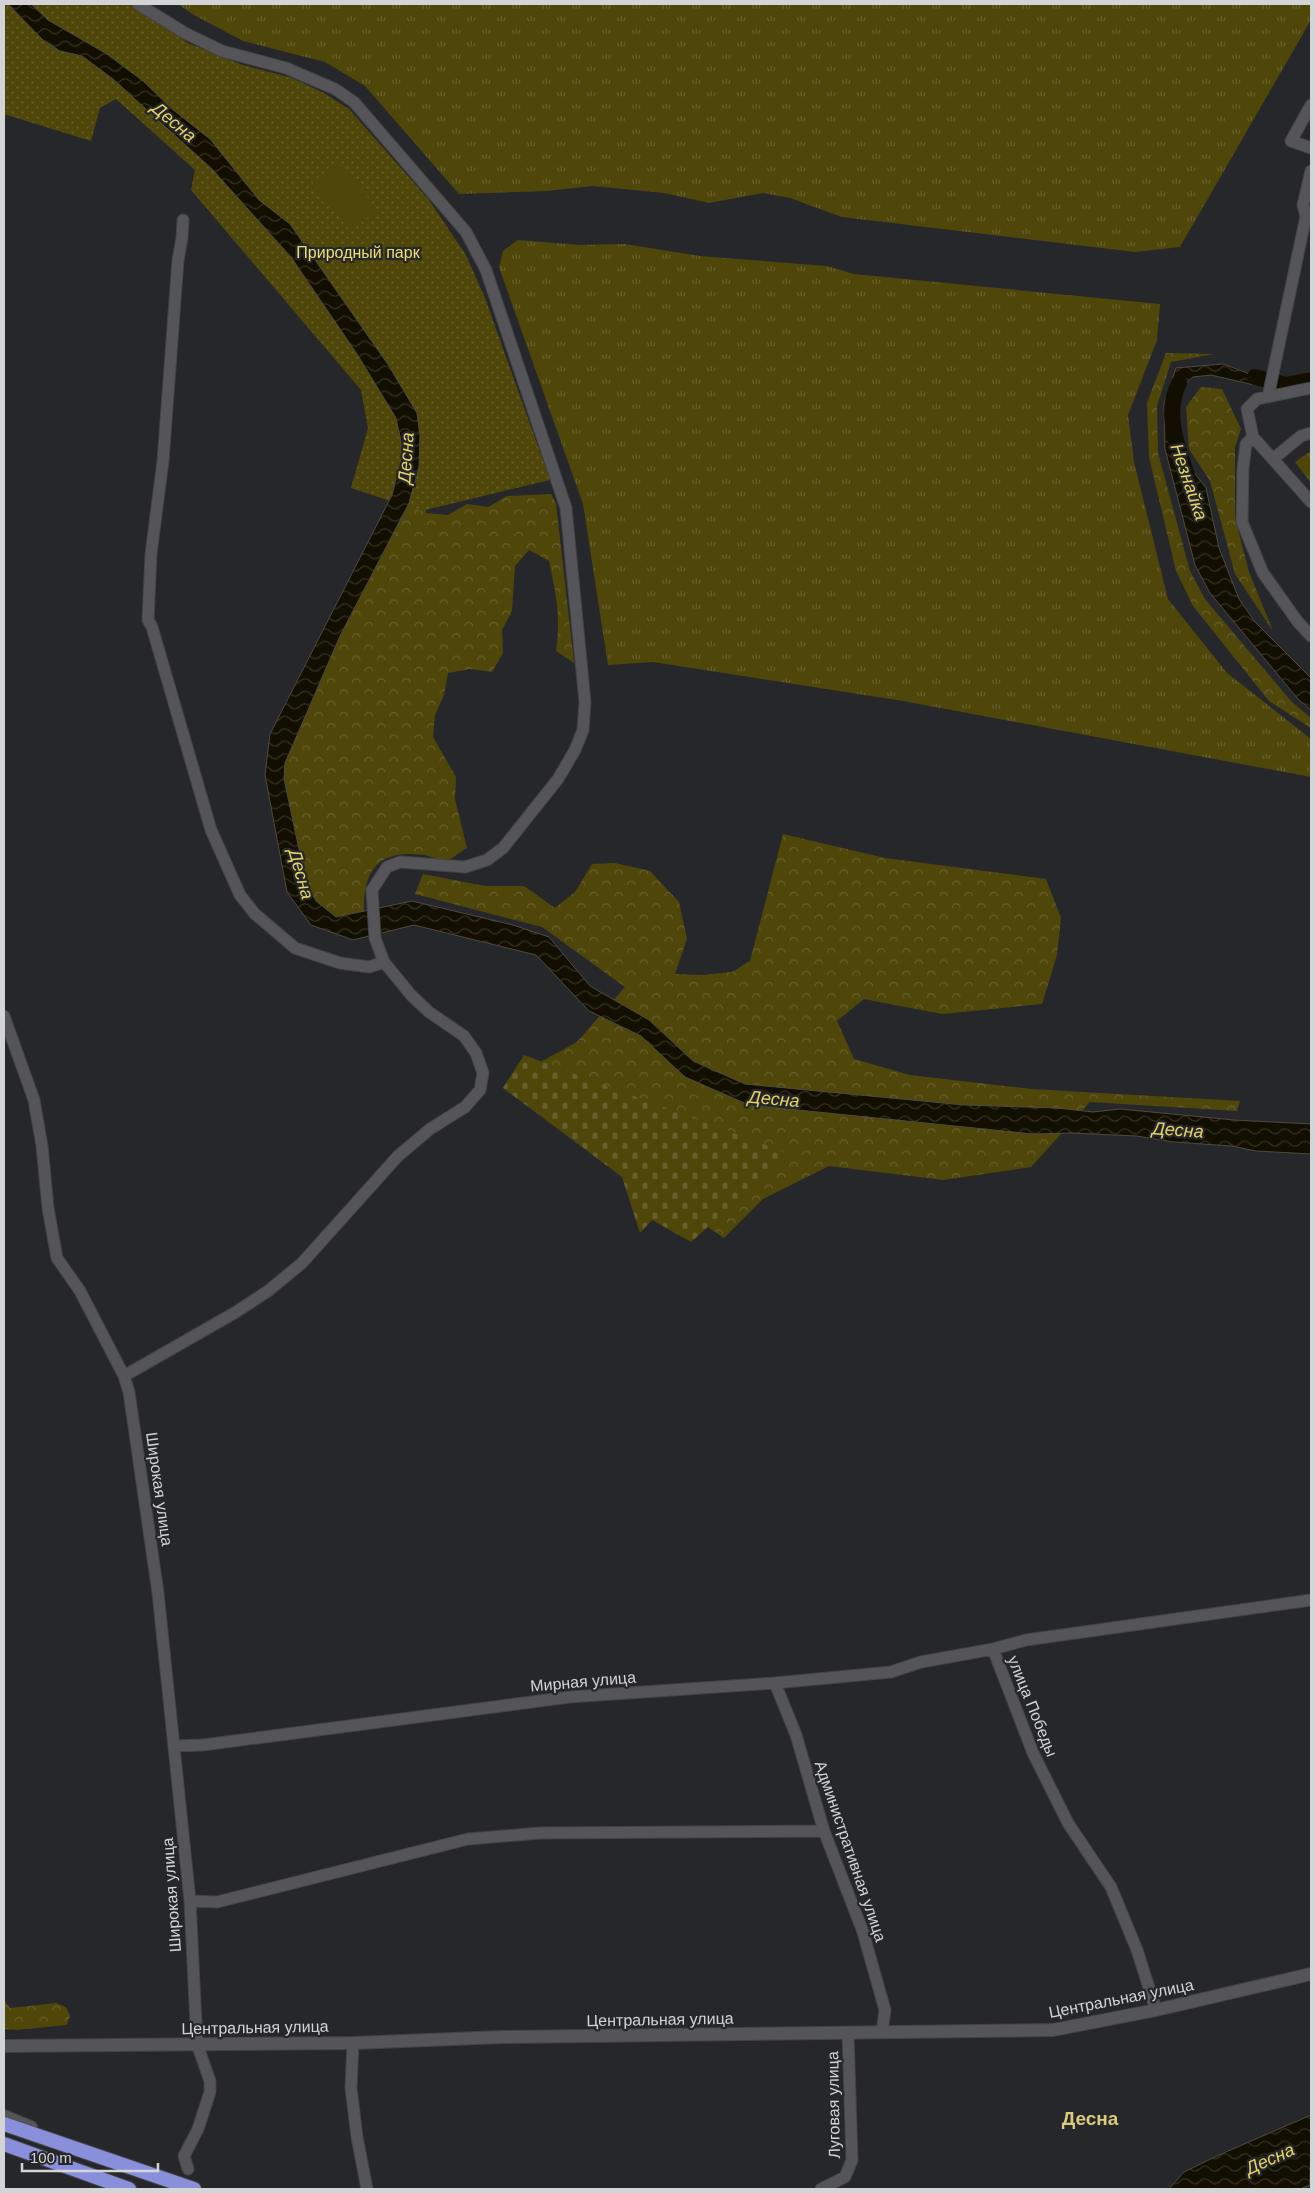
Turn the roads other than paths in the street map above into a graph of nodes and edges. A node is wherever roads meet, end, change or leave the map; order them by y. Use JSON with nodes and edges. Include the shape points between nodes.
{"nodes":[{"id":1,"x":138,"y":4,"type":"edge"},
{"id":2,"x":1311,"y":105,"type":"edge"},
{"id":3,"x":1311,"y":148,"type":"edge"},
{"id":4,"x":1311,"y":171,"type":"edge"},
{"id":5,"x":183,"y":220,"type":"dead end"},
{"id":6,"x":1311,"y":388,"type":"edge"},
{"id":7,"x":1268,"y":394,"type":"junction"},
{"id":8,"x":1311,"y":433,"type":"edge"},
{"id":9,"x":1253,"y":437,"type":"junction"},
{"id":10,"x":1273,"y":459,"type":"junction"},
{"id":11,"x":1311,"y":502,"type":"edge"},
{"id":12,"x":1311,"y":636,"type":"edge"},
{"id":13,"x":384,"y":962,"type":"junction"},
{"id":14,"x":4,"y":1016,"type":"edge"},
{"id":15,"x":124,"y":1376,"type":"junction"},
{"id":16,"x":1311,"y":1600,"type":"edge"},
{"id":17,"x":993,"y":1649,"type":"junction"},
{"id":18,"x":775,"y":1683,"type":"junction"},
{"id":19,"x":174,"y":1746,"type":"junction"},
{"id":20,"x":824,"y":1831,"type":"junction"},
{"id":21,"x":190,"y":1901,"type":"junction"},
{"id":22,"x":1311,"y":1974,"type":"edge"},
{"id":23,"x":1156,"y":2010,"type":"junction"},
{"id":24,"x":882,"y":2032,"type":"junction"},
{"id":25,"x":848,"y":2034,"type":"junction"},
{"id":26,"x":354,"y":2043,"type":"junction"},
{"id":27,"x":197,"y":2044,"type":"junction"},
{"id":28,"x":4,"y":2046,"type":"edge"},
{"id":29,"x":4,"y":2116,"type":"edge"},
{"id":30,"x":4,"y":2124,"type":"edge"},
{"id":31,"x":4,"y":2144,"type":"edge"},
{"id":32,"x":76,"y":2148,"type":"junction"},
{"id":33,"x":188,"y":2169,"type":"dead end"},
{"id":34,"x":129,"y":2189,"type":"edge"},
{"id":35,"x":194,"y":2189,"type":"edge"},
{"id":36,"x":367,"y":2189,"type":"edge"},
{"id":37,"x":821,"y":2189,"type":"edge"}],
"edges":[{"from":1,"to":13,"type":"street","via":[[222,51],[286,68],[335,89],[354,102],[466,232],[486,270],[566,508],[585,702],[583,730],[575,750],[532,813],[503,848],[487,860],[465,867],[400,862],[387,867],[372,890],[375,938]]},
{"from":2,"to":3,"type":"street","via":[[1291,141]]},
{"from":4,"to":7,"type":"street","via":[[1303,205],[1306,216]]},
{"from":5,"to":13,"type":"street","via":[[163,461],[151,554],[148,620],[211,830],[240,896],[255,914],[295,948],[340,963],[369,967]]},
{"from":6,"to":7,"type":"street"},
{"from":7,"to":9,"type":"street","via":[[1247,409]]},
{"from":8,"to":10,"type":"street","via":[[1302,436]]},
{"from":9,"to":10,"type":"street"},
{"from":9,"to":12,"type":"street","via":[[1246,444],[1242,522],[1263,573]]},
{"from":10,"to":11,"type":"street"},
{"from":13,"to":15,"type":"street","via":[[429,1012],[464,1036],[476,1053],[483,1073],[480,1090],[465,1106],[398,1156],[302,1262],[268,1291]]},
{"from":14,"to":15,"type":"street","name":"Широкая улица","via":[[34,1100],[56,1258],[80,1291]]},
{"from":15,"to":19,"type":"street","name":"Широкая улица","via":[[149,1520]]},
{"from":16,"to":17,"type":"street","name":"улица Победы","via":[[1026,1640]]},
{"from":17,"to":18,"type":"street","name":"Мирная улица","via":[[921,1662],[891,1672]]},
{"from":17,"to":23,"type":"street","name":"улица Победы","via":[[1037,1761],[1068,1823],[1111,1887],[1137,1950]]},
{"from":18,"to":19,"type":"street","name":"Мирная улица","via":[[570,1697],[203,1745]]},
{"from":18,"to":20,"type":"street","name":"Административная улица","via":[[796,1735]]},
{"from":19,"to":21,"type":"street","name":"Широкая улица"},
{"from":20,"to":21,"type":"street","via":[[540,1833],[468,1839],[217,1902]]},
{"from":20,"to":24,"type":"street","name":"Административная улица","via":[[863,1932],[885,2010]]},
{"from":21,"to":27,"type":"street","name":"Широкая улица"},
{"from":22,"to":23,"type":"street","name":"Центральная улица"},
{"from":23,"to":24,"type":"street","name":"Центральная улица","via":[[1053,2030]]},
{"from":24,"to":25,"type":"street","name":"Центральная улица"},
{"from":25,"to":26,"type":"street","name":"Центральная улица","via":[[503,2037]]},
{"from":25,"to":37,"type":"street","name":"Луговая улица","via":[[852,2160],[846,2177]]},
{"from":26,"to":27,"type":"street","name":"Центральная улица"},
{"from":26,"to":36,"type":"street","via":[[351,2088]]},
{"from":27,"to":28,"type":"street","name":"Центральная улица"},
{"from":27,"to":33,"type":"street","name":"Широкая улица","via":[[210,2081],[210,2092],[198,2129],[184,2156]]},
{"from":29,"to":32,"type":"street"},
{"from":30,"to":32,"type":"highway"},
{"from":31,"to":34,"type":"highway"},
{"from":32,"to":35,"type":"highway"}]}
